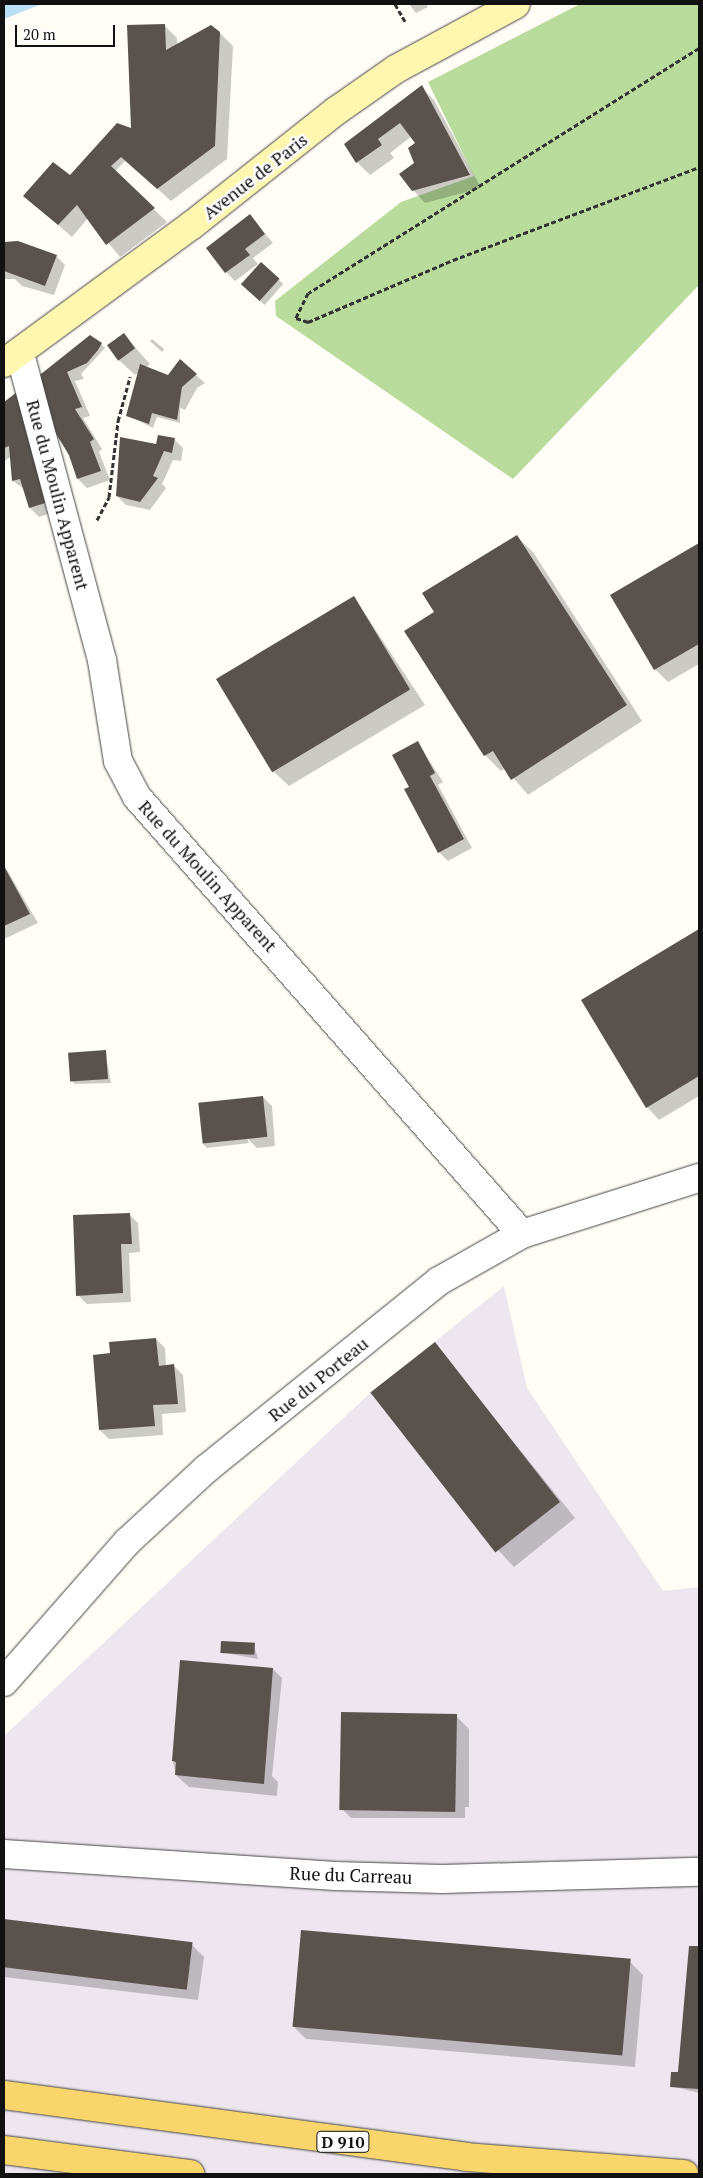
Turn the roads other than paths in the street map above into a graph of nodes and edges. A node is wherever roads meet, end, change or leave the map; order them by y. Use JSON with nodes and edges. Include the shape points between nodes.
{"nodes":[{"id":1,"x":516,"y":4,"type":"edge"},
{"id":2,"x":12,"y":358,"type":"edge"},
{"id":3,"x":699,"y":1178,"type":"edge"},
{"id":4,"x":522,"y":1234,"type":"junction"},
{"id":5,"x":4,"y":1682,"type":"edge"},
{"id":6,"x":4,"y":1854,"type":"edge"},
{"id":7,"x":699,"y":1872,"type":"edge"},
{"id":8,"x":4,"y":2095,"type":"edge"},
{"id":9,"x":4,"y":2150,"type":"edge"},
{"id":10,"x":190,"y":2174,"type":"edge"},
{"id":11,"x":684,"y":2174,"type":"edge"}],
"edges":[{"from":1,"to":2,"type":"main road","name":"Avenue de Paris","via":[[396,69],[336,111]]},
{"from":2,"to":4,"type":"street","name":"Rue du Moulin Apparent","via":[[73,552],[102,660],[118,762],[137,796]]},
{"from":3,"to":4,"type":"street","name":"Rue du Porteau"},
{"from":4,"to":5,"type":"street","name":"Rue du Porteau","via":[[439,1281],[206,1470],[127,1542]]},
{"from":6,"to":7,"type":"street","name":"Rue du Carreau","via":[[336,1876],[442,1879]]},
{"from":8,"to":11,"type":"main road","number":"D 910","via":[[466,2157]]},
{"from":9,"to":10,"type":"main road"}]}
